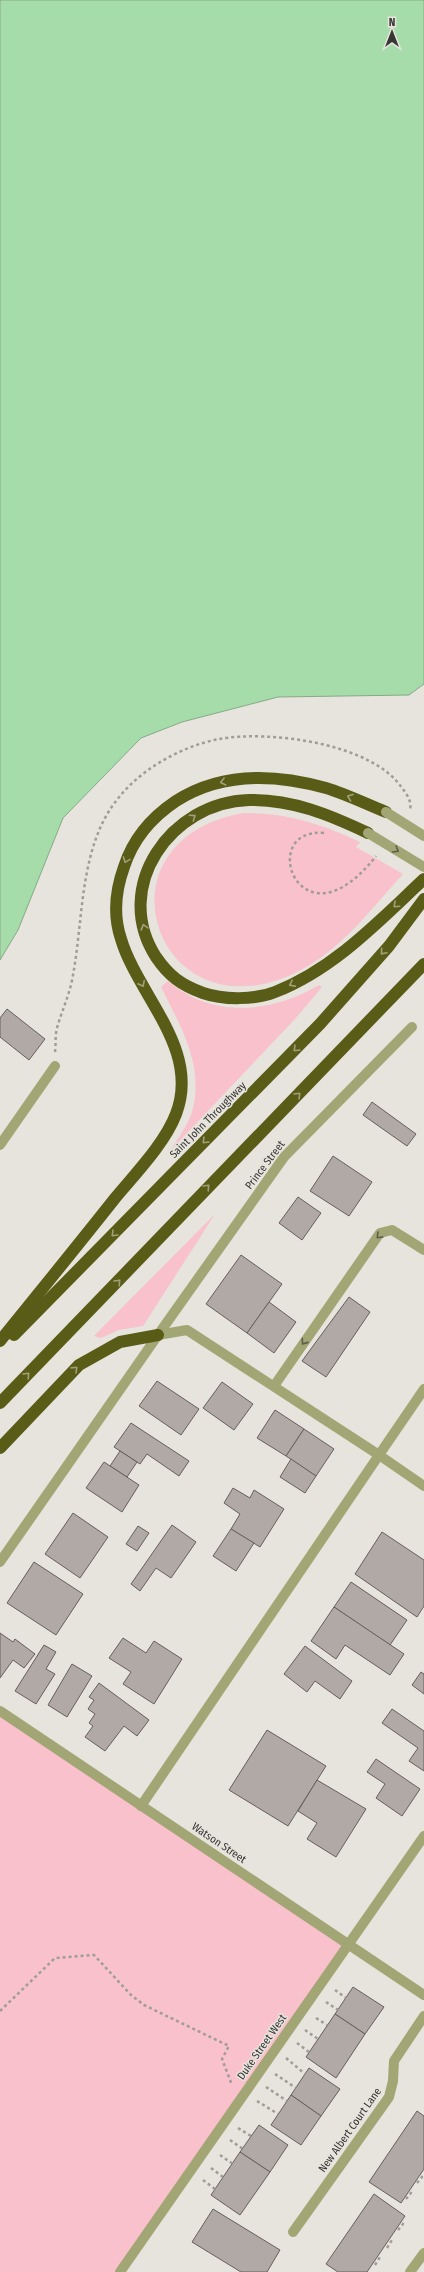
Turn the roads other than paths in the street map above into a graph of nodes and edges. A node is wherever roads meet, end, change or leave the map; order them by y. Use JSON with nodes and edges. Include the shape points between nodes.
{"nodes":[{"id":1,"x":386,"y":812,"type":"joint"},
{"id":2,"x":368,"y":833,"type":"joint"},
{"id":3,"x":424,"y":836,"type":"edge"},
{"id":4,"x":424,"y":867,"type":"edge"},
{"id":5,"x":424,"y":879,"type":"edge"},
{"id":6,"x":424,"y":899,"type":"edge"},
{"id":7,"x":424,"y":964,"type":"edge"},
{"id":8,"x":412,"y":1027,"type":"dead end"},
{"id":9,"x":55,"y":1066,"type":"road end"},
{"id":10,"x":0,"y":1145,"type":"edge"},
{"id":11,"x":424,"y":1250,"type":"edge"},
{"id":12,"x":158,"y":1335,"type":"junction"},
{"id":13,"x":0,"y":1341,"type":"edge"},
{"id":14,"x":0,"y":1349,"type":"edge"},
{"id":15,"x":274,"y":1386,"type":"junction"},
{"id":16,"x":424,"y":1389,"type":"edge"},
{"id":17,"x":0,"y":1403,"type":"edge"},
{"id":18,"x":0,"y":1448,"type":"edge"},
{"id":19,"x":379,"y":1455,"type":"junction"},
{"id":20,"x":424,"y":1486,"type":"edge"},
{"id":21,"x":0,"y":1562,"type":"edge"},
{"id":22,"x":0,"y":1711,"type":"edge"},
{"id":23,"x":142,"y":1806,"type":"junction"},
{"id":24,"x":424,"y":1836,"type":"edge"},
{"id":25,"x":349,"y":1945,"type":"junction"},
{"id":26,"x":424,"y":1995,"type":"edge"},
{"id":27,"x":424,"y":2016,"type":"edge"},
{"id":28,"x":293,"y":2232,"type":"dead end"},
{"id":29,"x":424,"y":2253,"type":"edge"},
{"id":30,"x":120,"y":2272,"type":"edge"},
{"id":31,"x":410,"y":2272,"type":"edge"}],
"edges":[{"from":1,"to":3,"type":"street","bridge":true},
{"from":1,"to":13,"type":"highway","one_way":true,"via":[[326,788],[257,777],[224,781],[191,792],[167,807],[144,828],[128,854],[119,881],[116,906],[120,938],[145,990],[163,1020],[181,1068],[177,1113],[146,1162]]},
{"from":2,"to":4,"type":"street","one_way":true,"bridge":true},
{"from":5,"to":2,"type":"highway","one_way":true,"via":[[367,932],[327,964],[274,993],[244,998],[218,998],[190,988],[167,973],[150,946],[142,923],[141,898],[146,872],[159,847],[177,828],[197,814],[218,805],[248,800],[274,801],[324,813]]},
{"from":6,"to":14,"type":"highway","name":"Saint John Throughway","one_way":true,"via":[[389,946],[320,1024]]},
{"from":17,"to":7,"type":"highway","one_way":true},
{"from":8,"to":12,"type":"street","name":"Prince Street","via":[[284,1156]]},
{"from":9,"to":10,"type":"street"},
{"from":11,"to":15,"type":"street","one_way":true,"via":[[392,1230],[380,1233]]},
{"from":12,"to":15,"type":"street","via":[[187,1330]]},
{"from":18,"to":12,"type":"highway","one_way":true,"via":[[79,1365],[120,1342]]},
{"from":12,"to":21,"type":"street","name":"Prince Street"},
{"from":15,"to":19,"type":"street"},
{"from":16,"to":19,"type":"street"},
{"from":19,"to":20,"type":"street"},
{"from":19,"to":23,"type":"street"},
{"from":22,"to":23,"type":"street","name":"Watson Street"},
{"from":23,"to":25,"type":"street","name":"Watson Street"},
{"from":24,"to":25,"type":"street","name":"Duke Street West"},
{"from":25,"to":26,"type":"street","name":"Watson Street"},
{"from":25,"to":30,"type":"street","name":"Duke Street West"},
{"from":27,"to":28,"type":"street","name":"New Albert Court Lane","via":[[394,2061],[389,2097]]},
{"from":29,"to":31,"type":"street"}]}
